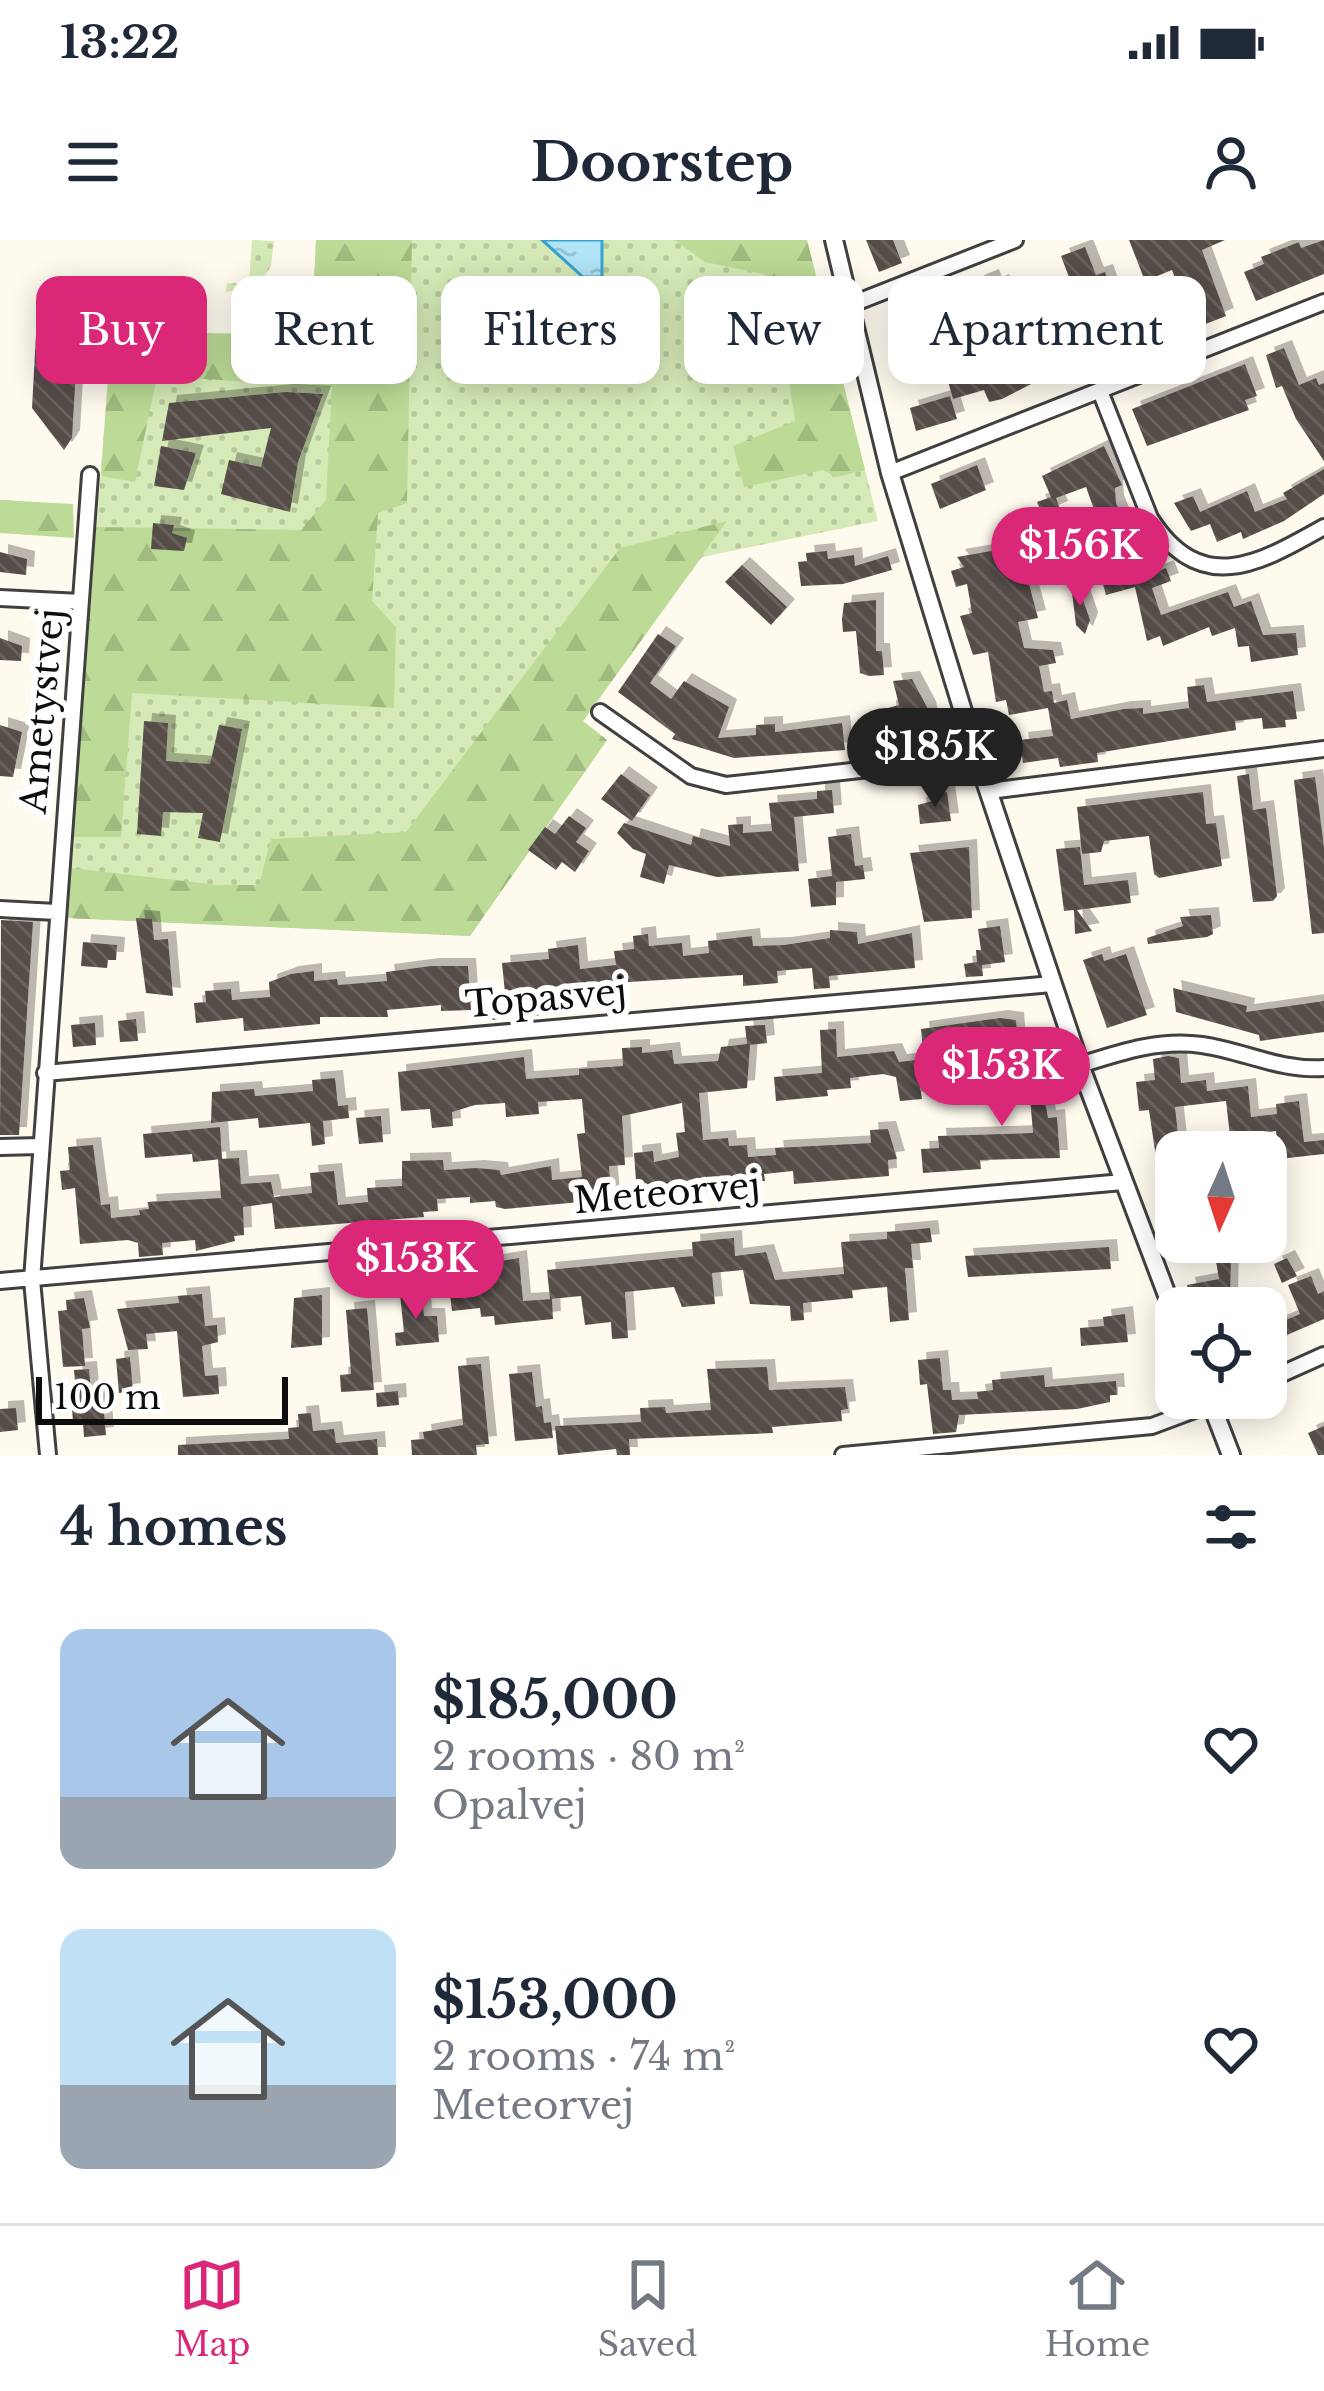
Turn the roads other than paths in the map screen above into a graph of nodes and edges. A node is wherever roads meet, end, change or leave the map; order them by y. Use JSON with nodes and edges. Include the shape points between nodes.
{"nodes":[{"id":1,"x":834,"y":240,"type":"edge"},
{"id":2,"x":1015,"y":240,"type":"edge"},
{"id":3,"x":843,"y":276,"type":"edge"},
{"id":4,"x":864,"y":299,"type":"edge"},
{"id":5,"x":1324,"y":302,"type":"edge"},
{"id":6,"x":864,"y":364,"type":"edge"},
{"id":7,"x":1100,"y":391,"type":"junction"},
{"id":8,"x":890,"y":473,"type":"junction"},
{"id":9,"x":90,"y":475,"type":"dead end"},
{"id":10,"x":1324,"y":526,"type":"edge"},
{"id":11,"x":0,"y":598,"type":"edge"},
{"id":12,"x":81,"y":602,"type":"junction"},
{"id":13,"x":601,"y":712,"type":"dead end"},
{"id":14,"x":1324,"y":749,"type":"edge"},
{"id":15,"x":976,"y":758,"type":"junction"},
{"id":16,"x":988,"y":791,"type":"junction"},
{"id":17,"x":0,"y":909,"type":"edge"},
{"id":18,"x":56,"y":912,"type":"junction"},
{"id":19,"x":1052,"y":984,"type":"junction"},
{"id":20,"x":1081,"y":1065,"type":"junction"},
{"id":21,"x":1324,"y":1068,"type":"edge"},
{"id":22,"x":45,"y":1072,"type":"junction"},
{"id":23,"x":40,"y":1146,"type":"junction"},
{"id":24,"x":0,"y":1148,"type":"edge"},
{"id":25,"x":1123,"y":1182,"type":"junction"},
{"id":26,"x":32,"y":1280,"type":"junction"},
{"id":27,"x":0,"y":1281,"type":"edge"},
{"id":28,"x":1164,"y":1287,"type":"edge"},
{"id":29,"x":1324,"y":1355,"type":"edge"},
{"id":30,"x":1287,"y":1372,"type":"edge"},
{"id":31,"x":1169,"y":1419,"type":"edge"},
{"id":32,"x":1222,"y":1419,"type":"edge"},
{"id":33,"x":48,"y":1455,"type":"edge"},
{"id":34,"x":843,"y":1455,"type":"edge"},
{"id":35,"x":1232,"y":1455,"type":"edge"}],
"edges":[{"from":1,"to":3,"type":"street"},
{"from":2,"to":4,"type":"street"},
{"from":5,"to":7,"type":"street"},
{"from":6,"to":8,"type":"street"},
{"from":7,"to":8,"type":"street"},
{"from":7,"to":10,"type":"street","via":[[1150,518],[1191,559],[1250,565]]},
{"from":8,"to":15,"type":"street"},
{"from":9,"to":12,"type":"street","name":"Ametystvej"},
{"from":11,"to":12,"type":"street"},
{"from":12,"to":18,"type":"street","name":"Ametystvej"},
{"from":13,"to":15,"type":"street","via":[[691,776],[726,785]]},
{"from":14,"to":16,"type":"street"},
{"from":15,"to":16,"type":"street"},
{"from":16,"to":19,"type":"street"},
{"from":17,"to":18,"type":"street"},
{"from":18,"to":22,"type":"street","name":"Ametystvej"},
{"from":19,"to":20,"type":"street"},
{"from":19,"to":22,"type":"street","name":"Topasvej"},
{"from":20,"to":21,"type":"street","via":[[1172,1042]]},
{"from":20,"to":25,"type":"street"},
{"from":22,"to":23,"type":"street","name":"Ametystvej"},
{"from":23,"to":24,"type":"street"},
{"from":23,"to":26,"type":"street","name":"Ametystvej"},
{"from":25,"to":26,"type":"street","name":"Meteorvej"},
{"from":25,"to":28,"type":"street"},
{"from":26,"to":27,"type":"street","name":"Meteorvej"},
{"from":26,"to":33,"type":"street","name":"Ametystvej"},
{"from":29,"to":30,"type":"street"},
{"from":31,"to":34,"type":"street"},
{"from":32,"to":35,"type":"street"}]}
